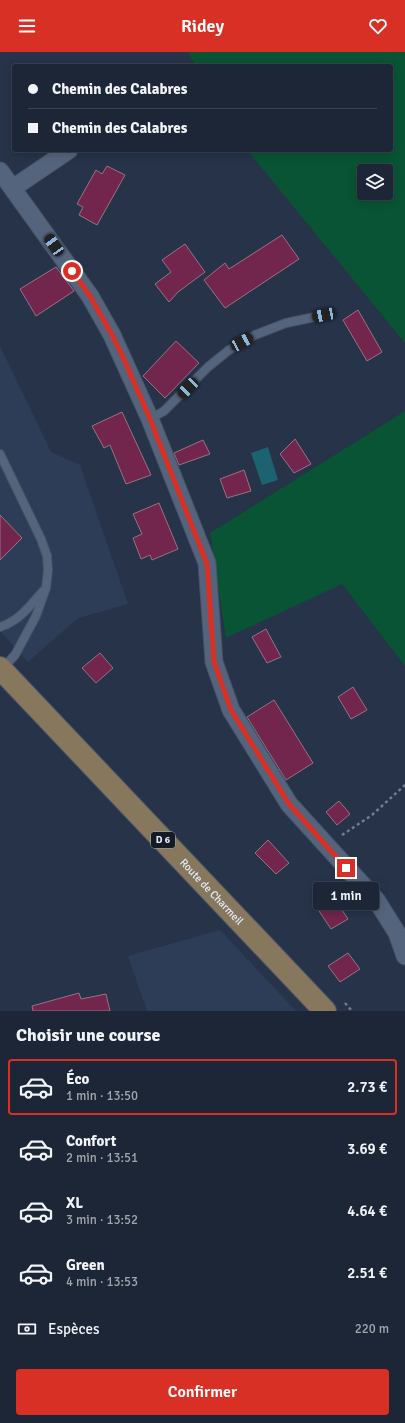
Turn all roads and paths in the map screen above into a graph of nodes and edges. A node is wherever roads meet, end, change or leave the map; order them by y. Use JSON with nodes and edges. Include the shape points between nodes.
{"nodes":[{"id":1,"x":66,"y":152,"type":"edge"},
{"id":2,"x":0,"y":171,"type":"edge"},
{"id":3,"x":13,"y":188,"type":"junction"},
{"id":4,"x":324,"y":315,"type":"dead end"},
{"id":5,"x":150,"y":419,"type":"junction"},
{"id":6,"x":0,"y":454,"type":"edge"},
{"id":7,"x":46,"y":588,"type":"junction"},
{"id":8,"x":0,"y":627,"type":"edge"},
{"id":9,"x":1,"y":669,"type":"edge"},
{"id":10,"x":405,"y":785,"type":"edge"},
{"id":11,"x":326,"y":846,"type":"junction"},
{"id":12,"x":405,"y":956,"type":"edge"},
{"id":13,"x":325,"y":1011,"type":"edge"}],
"edges":[{"from":1,"to":3,"type":"street"},
{"from":2,"to":3,"type":"street"},
{"from":3,"to":5,"type":"street","via":[[90,296],[112,335]]},
{"from":4,"to":5,"type":"lane","via":[[286,323],[255,335],[229,350],[164,411]]},
{"from":5,"to":11,"type":"street","via":[[207,564],[214,662],[231,710],[289,804]]},
{"from":6,"to":7,"type":"lane","via":[[47,556]]},
{"from":7,"to":8,"type":"lane","via":[[24,614],[10,624]]},
{"from":7,"to":9,"type":"lane","via":[[36,616],[15,656]]},
{"from":9,"to":13,"type":"main road","name":"Route de Charmeil","number":"D 6"},
{"from":10,"to":11,"type":"path","via":[[372,815]]},
{"from":11,"to":12,"type":"street","via":[[377,901],[397,933]]}]}
